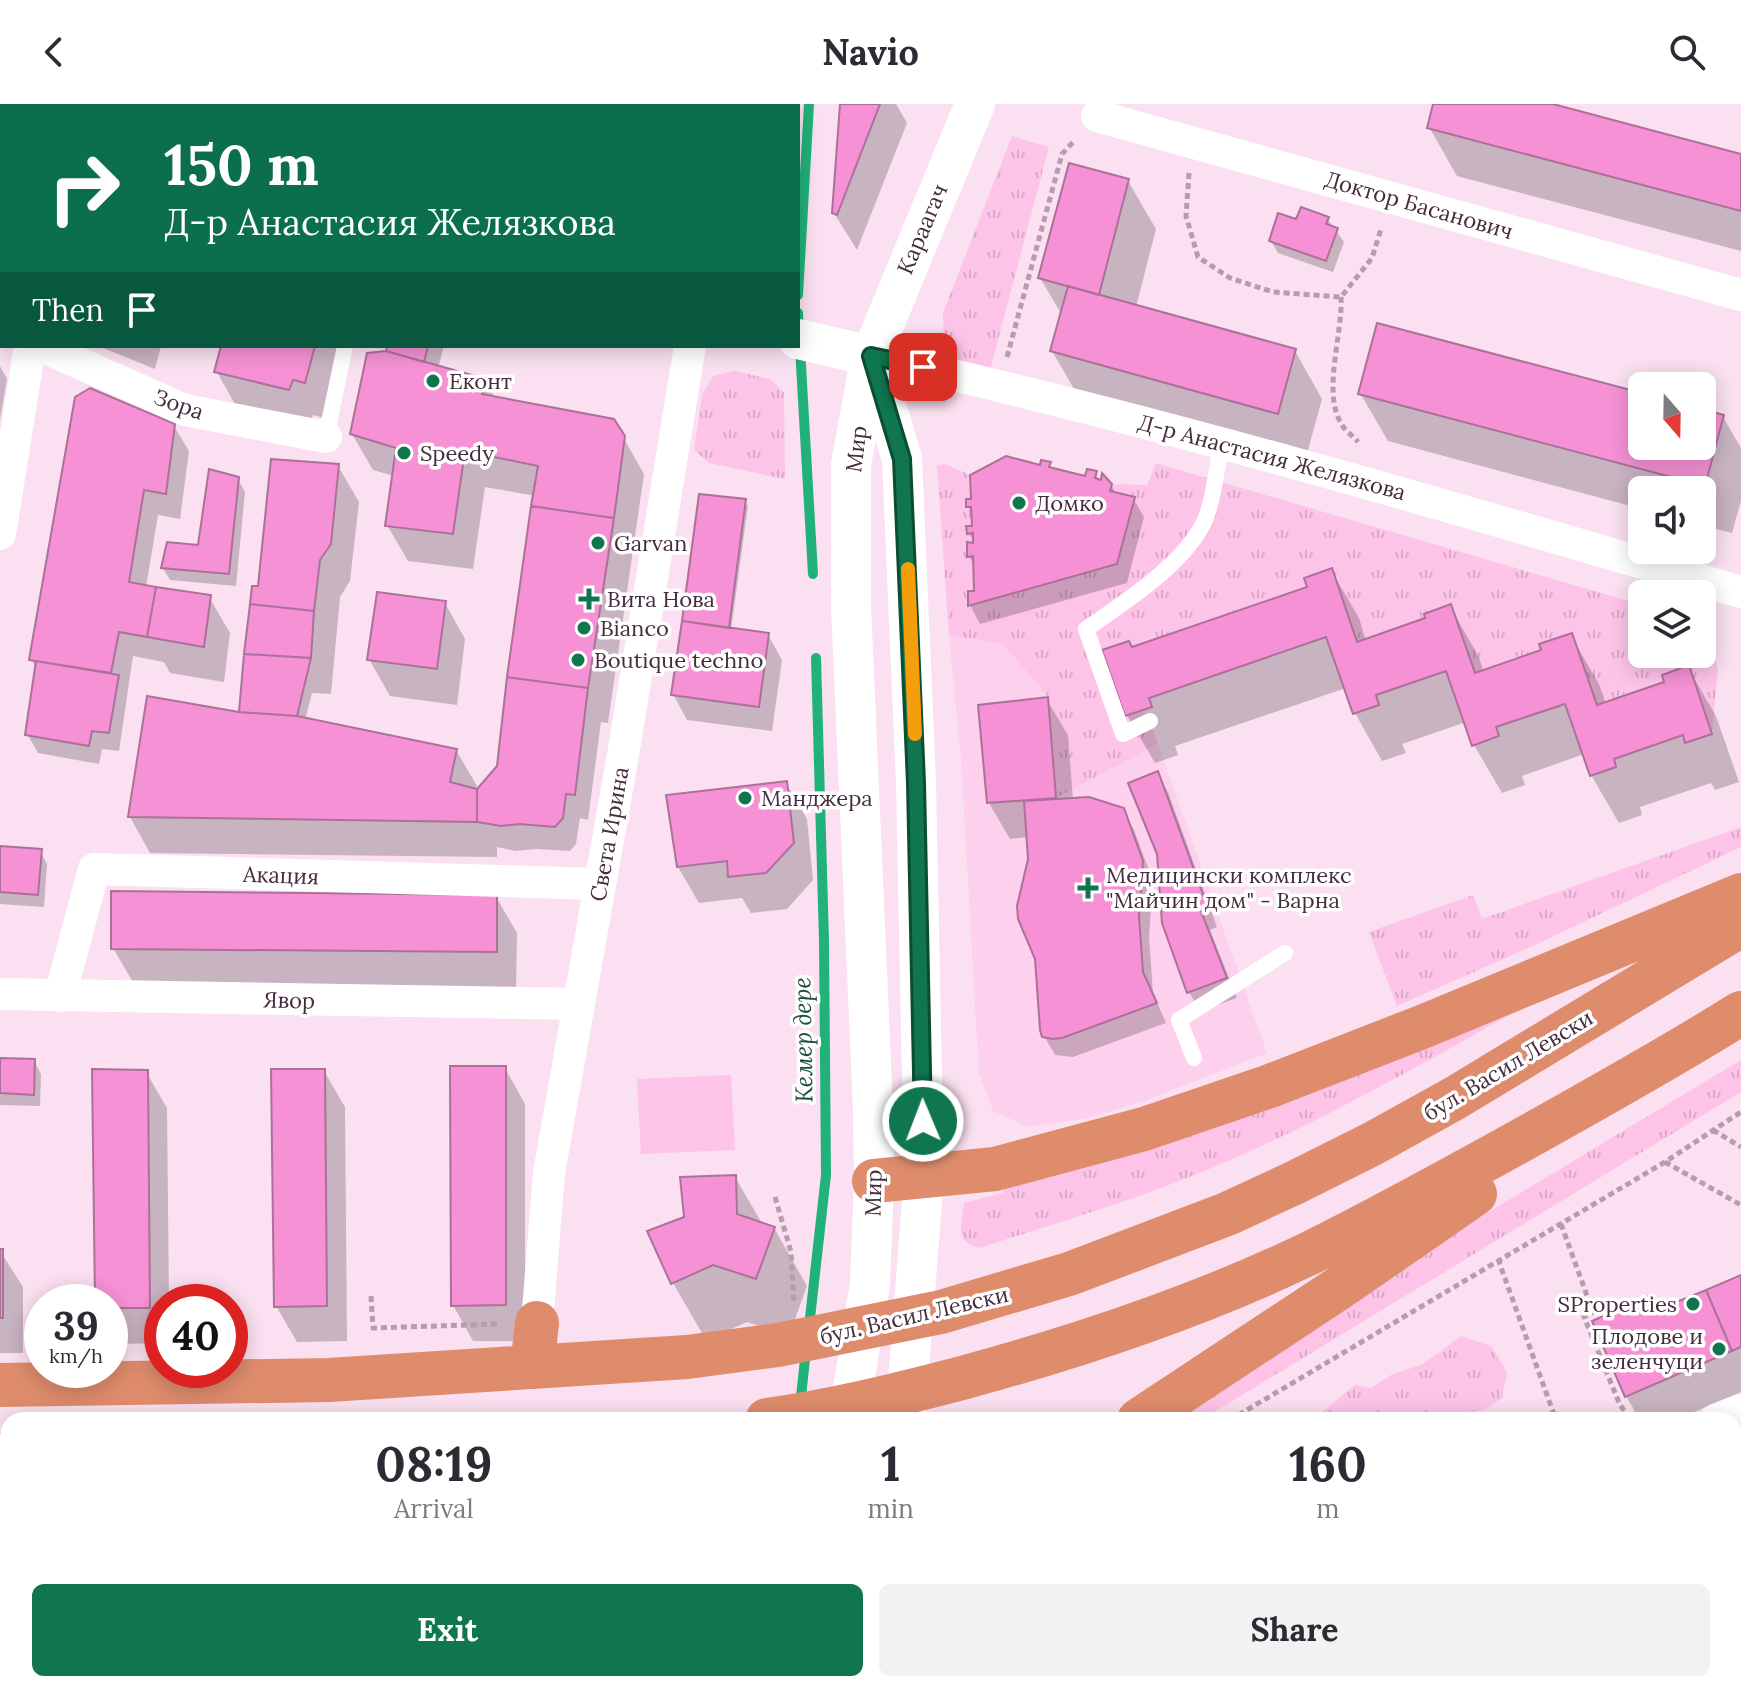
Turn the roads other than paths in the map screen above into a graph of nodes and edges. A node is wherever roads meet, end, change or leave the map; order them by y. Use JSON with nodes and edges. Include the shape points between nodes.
{"nodes":[{"id":1,"x":975,"y":104,"type":"edge"},
{"id":2,"x":1097,"y":116,"type":"road end"},
{"id":3,"x":1741,"y":295,"type":"edge"},
{"id":4,"x":810,"y":342,"type":"edge"},
{"id":5,"x":30,"y":348,"type":"edge"},
{"id":6,"x":46,"y":348,"type":"edge"},
{"id":7,"x":345,"y":348,"type":"edge"},
{"id":8,"x":690,"y":348,"type":"edge"},
{"id":9,"x":871,"y":356,"type":"junction"},
{"id":10,"x":326,"y":437,"type":"joint"},
{"id":11,"x":1222,"y":441,"type":"junction"},
{"id":12,"x":0,"y":531,"type":"edge"},
{"id":13,"x":1741,"y":592,"type":"edge"},
{"id":14,"x":1150,"y":721,"type":"dead end"},
{"id":15,"x":599,"y":884,"type":"junction"},
{"id":16,"x":1741,"y":895,"type":"edge"},
{"id":17,"x":1741,"y":925,"type":"edge"},
{"id":18,"x":1285,"y":953,"type":"dead end"},
{"id":19,"x":0,"y":994,"type":"edge"},
{"id":20,"x":60,"y":996,"type":"junction"},
{"id":21,"x":579,"y":1004,"type":"junction"},
{"id":22,"x":1741,"y":1013,"type":"edge"},
{"id":23,"x":1672,"y":1057,"type":"junction"},
{"id":24,"x":1194,"y":1058,"type":"dead end"},
{"id":25,"x":924,"y":1176,"type":"junction"},
{"id":26,"x":874,"y":1181,"type":"junction"},
{"id":27,"x":537,"y":1323,"type":"joint"},
{"id":28,"x":532,"y":1367,"type":"junction"},
{"id":29,"x":0,"y":1385,"type":"edge"},
{"id":30,"x":807,"y":1412,"type":"edge"},
{"id":31,"x":849,"y":1412,"type":"edge"},
{"id":32,"x":906,"y":1412,"type":"edge"},
{"id":33,"x":1151,"y":1412,"type":"edge"}],
"edges":[{"from":1,"to":9,"type":"street","name":"Караагач"},
{"from":2,"to":3,"type":"street","name":"Доктор Басанович"},
{"from":4,"to":9,"type":"street","name":"Д-р Анастасия Желязкова"},
{"from":5,"to":12,"type":"street"},
{"from":6,"to":10,"type":"street","name":"Зора","via":[[185,410]]},
{"from":7,"to":10,"type":"lane"},
{"from":8,"to":15,"type":"street","name":"Света Ирина"},
{"from":9,"to":11,"type":"street","name":"Д-р Анастасия Желязкова"},
{"from":9,"to":25,"type":"street","name":"Мир","via":[[902,459],[916,783]]},
{"from":9,"to":26,"type":"street","name":"Мир","via":[[851,464],[851,606]]},
{"from":11,"to":13,"type":"street","name":"Д-р Анастасия Желязкова"},
{"from":11,"to":14,"type":"lane","via":[[1207,516],[1177,560],[1086,629],[1123,734]]},
{"from":15,"to":20,"type":"street","name":"Акация","via":[[94,869]]},
{"from":15,"to":21,"type":"street","name":"Света Ирина"},
{"from":16,"to":25,"type":"highway","via":[[1215,1106],[995,1169]]},
{"from":17,"to":28,"type":"highway","name":"бул. Васил Левски","via":[[1372,1144],[1227,1214],[1083,1269],[941,1312],[786,1328],[687,1357]]},
{"from":18,"to":24,"type":"lane","via":[[1179,1020]]},
{"from":19,"to":20,"type":"street","name":"Явор"},
{"from":20,"to":21,"type":"street","name":"Явор"},
{"from":21,"to":27,"type":"street","name":"Света Ирина","via":[[549,1173]]},
{"from":22,"to":23,"type":"highway"},
{"from":23,"to":30,"type":"highway","via":[[1384,1216],[1190,1305],[934,1385]]},
{"from":23,"to":33,"type":"highway"},
{"from":25,"to":26,"type":"highway"},
{"from":25,"to":32,"type":"street","name":"Мир"},
{"from":26,"to":31,"type":"street","name":"Мир","via":[[870,1284]]},
{"from":27,"to":28,"type":"highway"},
{"from":28,"to":29,"type":"highway","name":"бул. Васил Левски","via":[[329,1380]]}]}
